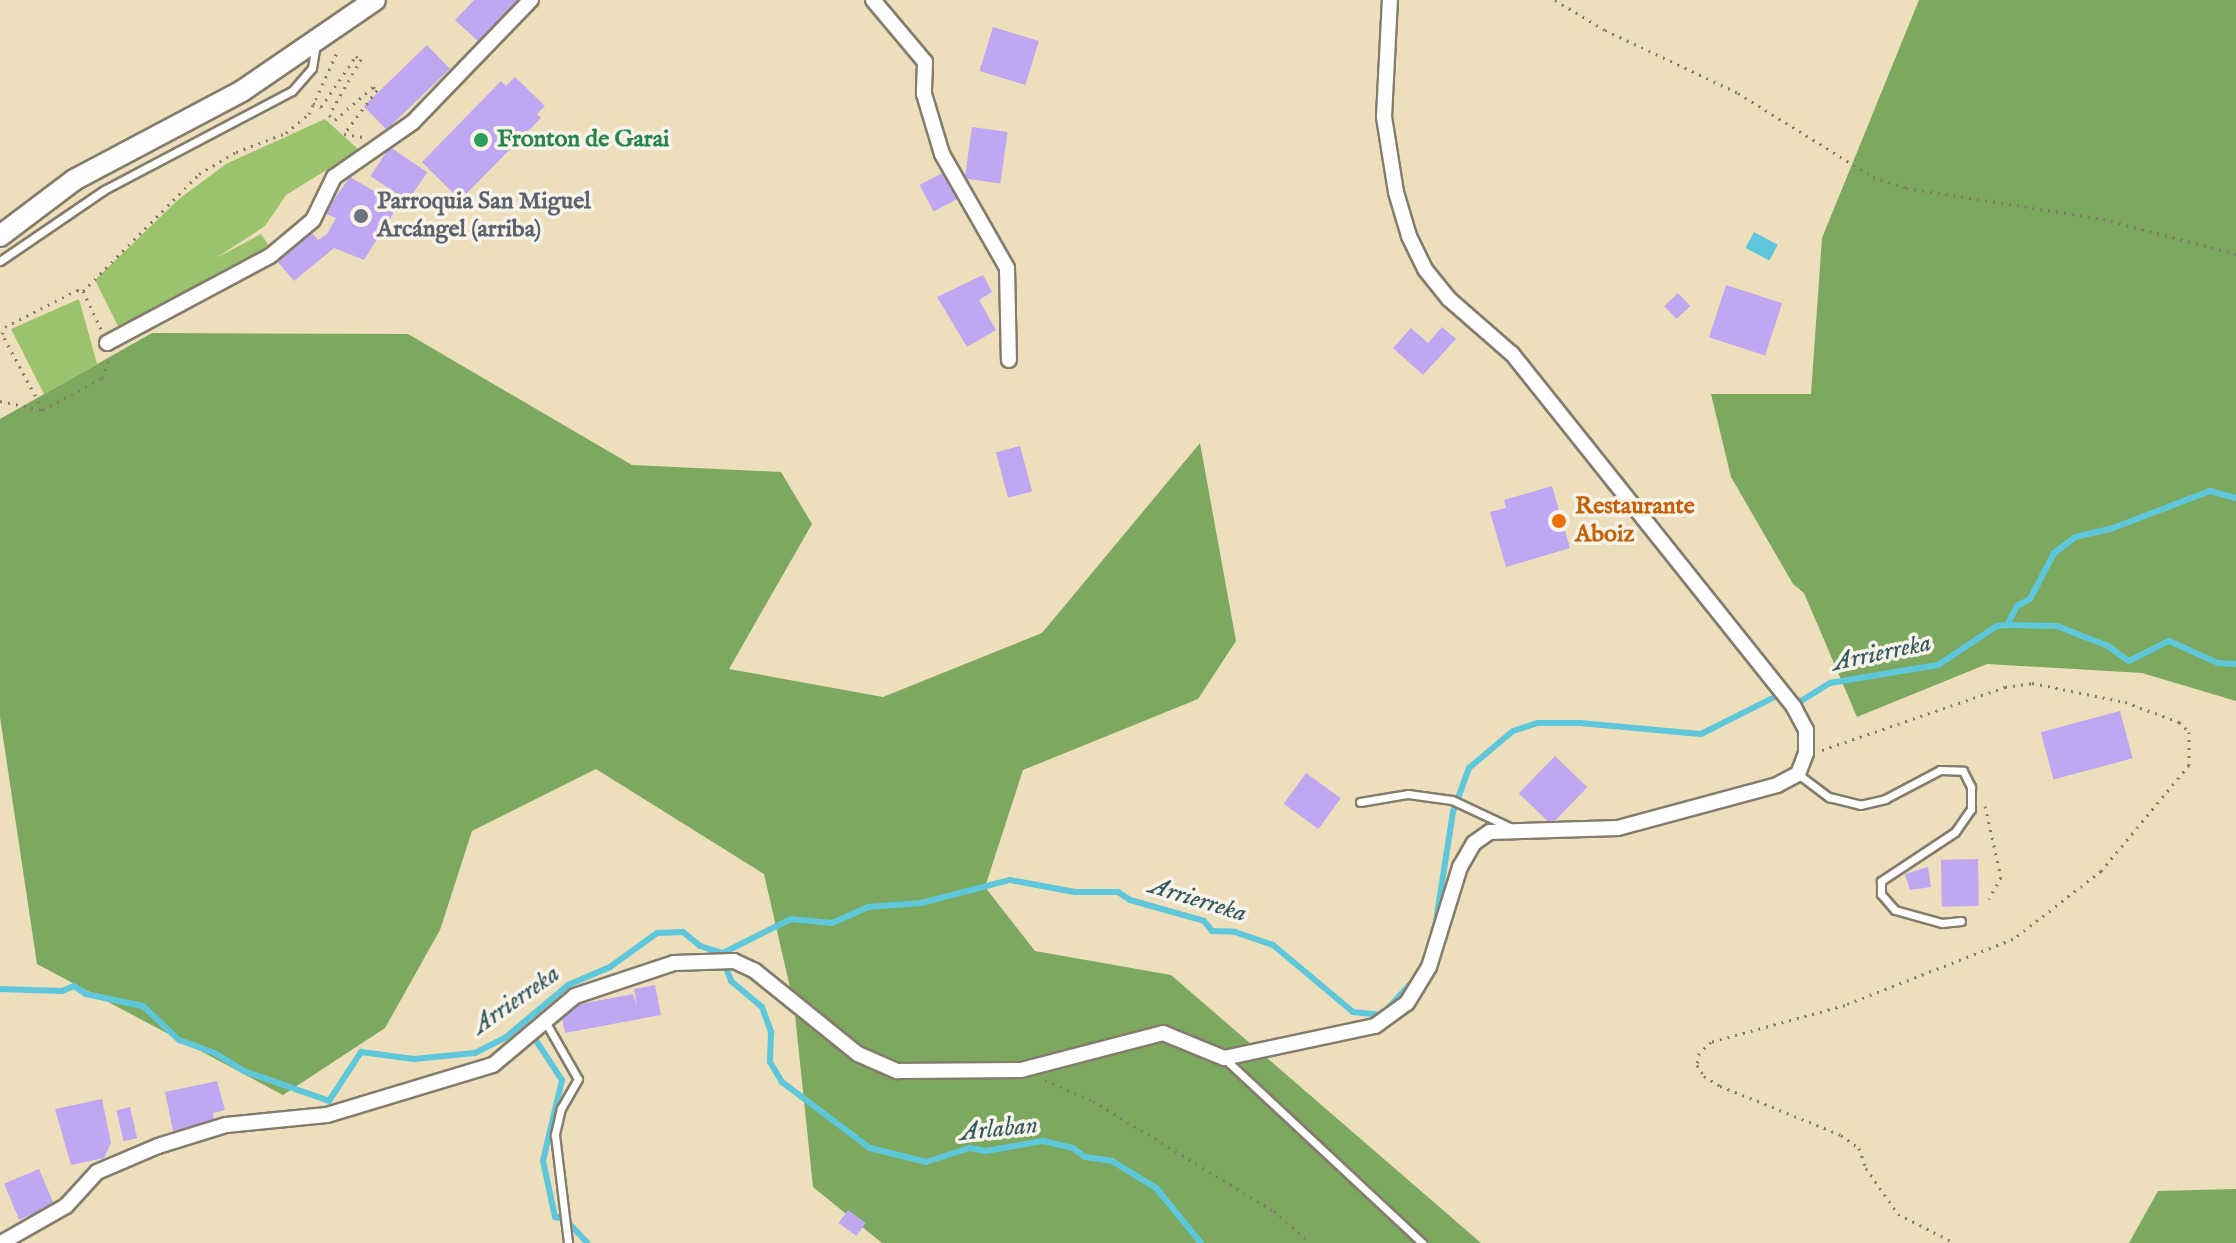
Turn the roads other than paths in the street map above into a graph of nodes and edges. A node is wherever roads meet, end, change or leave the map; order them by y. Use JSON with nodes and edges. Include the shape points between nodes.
{"nodes":[{"id":1,"x":375,"y":0,"type":"edge"},
{"id":2,"x":531,"y":0,"type":"edge"},
{"id":3,"x":873,"y":0,"type":"edge"},
{"id":4,"x":1390,"y":0,"type":"edge"},
{"id":5,"x":316,"y":40,"type":"junction"},
{"id":6,"x":0,"y":236,"type":"edge"},
{"id":7,"x":0,"y":261,"type":"edge"},
{"id":8,"x":107,"y":343,"type":"road end"},
{"id":9,"x":1009,"y":360,"type":"dead end"},
{"id":10,"x":1798,"y":774,"type":"junction"},
{"id":11,"x":1360,"y":802,"type":"dead end"},
{"id":12,"x":1511,"y":828,"type":"junction"},
{"id":13,"x":1961,"y":921,"type":"dead end"},
{"id":14,"x":546,"y":1023,"type":"junction"},
{"id":15,"x":1224,"y":1058,"type":"junction"},
{"id":16,"x":1,"y":1243,"type":"edge"},
{"id":17,"x":568,"y":1243,"type":"edge"},
{"id":18,"x":1422,"y":1243,"type":"edge"}],
"edges":[{"from":1,"to":5,"type":"street"},
{"from":2,"to":8,"type":"street","via":[[413,122],[334,177],[313,220],[270,256]]},
{"from":3,"to":9,"type":"street","via":[[925,62],[924,94],[942,154],[1007,268]]},
{"from":4,"to":10,"type":"street","via":[[1384,117],[1396,192],[1425,269],[1449,299],[1512,354],[1794,707],[1806,730],[1806,753]]},
{"from":5,"to":6,"type":"street","via":[[242,91],[74,180]]},
{"from":5,"to":7,"type":"lane","via":[[312,68],[292,91],[104,190]]},
{"from":10,"to":12,"type":"street","via":[[1777,785],[1618,828]]},
{"from":10,"to":13,"type":"lane","via":[[1829,797],[1860,805],[1885,799],[1940,770],[1963,771],[1971,787],[1971,809],[1955,832],[1881,881],[1881,894],[1895,910],[1929,921]]},
{"from":11,"to":12,"type":"lane","via":[[1408,794],[1452,800]]},
{"from":12,"to":15,"type":"street","via":[[1490,832],[1474,843],[1460,867],[1429,967],[1407,1003],[1375,1026]]},
{"from":14,"to":15,"type":"street","via":[[552,1011],[601,985],[674,963],[734,961],[755,971],[858,1054],[897,1071],[1021,1070],[1163,1033]]},
{"from":14,"to":16,"type":"street","via":[[493,1065],[327,1115],[226,1125],[158,1146],[97,1172],[66,1206]]},
{"from":14,"to":17,"type":"lane","via":[[578,1079],[561,1108],[555,1135]]},
{"from":15,"to":18,"type":"lane"}]}
